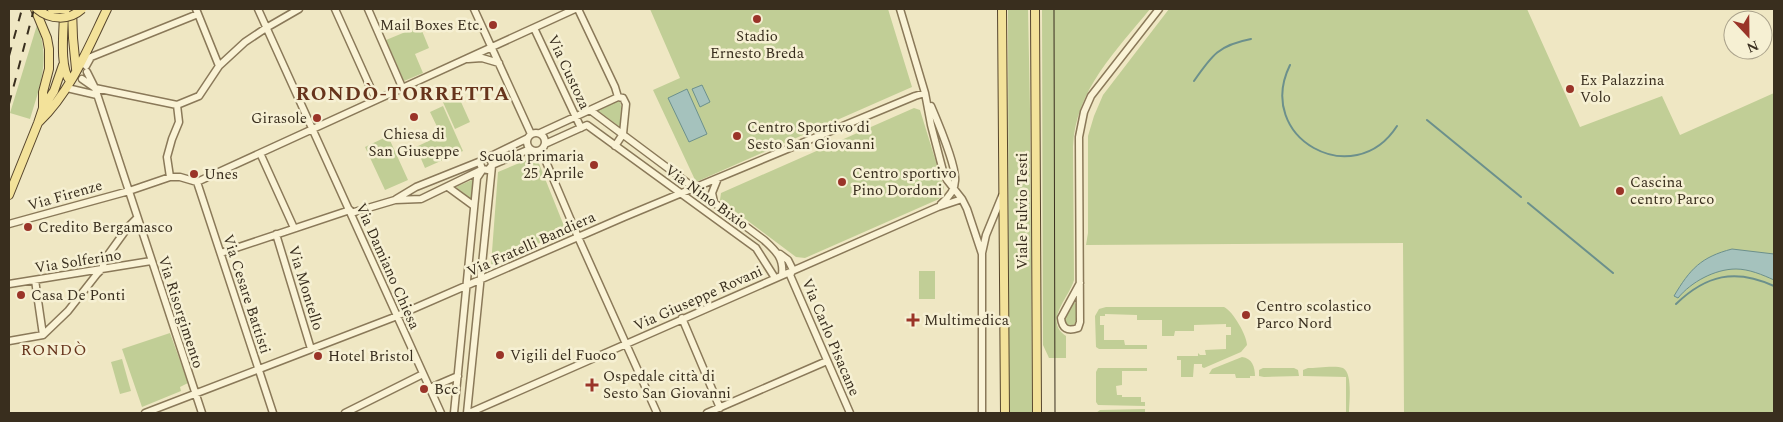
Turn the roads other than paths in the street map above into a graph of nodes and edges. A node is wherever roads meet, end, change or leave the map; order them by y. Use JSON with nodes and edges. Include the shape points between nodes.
{"nodes":[{"id":1,"x":36,"y":9,"type":"edge"},
{"id":2,"x":52,"y":9,"type":"edge"},
{"id":3,"x":65,"y":9,"type":"edge"},
{"id":4,"x":72,"y":9,"type":"edge"},
{"id":5,"x":82,"y":9,"type":"edge"},
{"id":6,"x":107,"y":9,"type":"edge"},
{"id":7,"x":258,"y":9,"type":"edge"},
{"id":8,"x":299,"y":9,"type":"edge"},
{"id":9,"x":335,"y":9,"type":"edge"},
{"id":10,"x":368,"y":9,"type":"edge"},
{"id":11,"x":577,"y":9,"type":"edge"},
{"id":12,"x":900,"y":9,"type":"edge"},
{"id":13,"x":998,"y":9,"type":"edge"},
{"id":14,"x":1035,"y":9,"type":"edge"},
{"id":15,"x":1159,"y":9,"type":"edge"},
{"id":16,"x":477,"y":10,"type":"edge"},
{"id":17,"x":197,"y":11,"type":"edge"},
{"id":18,"x":1002,"y":13,"type":"edge"},
{"id":19,"x":266,"y":28,"type":"junction"},
{"id":20,"x":534,"y":28,"type":"junction"},
{"id":21,"x":491,"y":46,"type":"junction"},
{"id":22,"x":64,"y":60,"type":"junction"},
{"id":23,"x":462,"y":60,"type":"junction"},
{"id":24,"x":499,"y":63,"type":"junction"},
{"id":25,"x":82,"y":64,"type":"junction"},
{"id":26,"x":220,"y":66,"type":"junction"},
{"id":27,"x":82,"y":79,"type":"junction"},
{"id":28,"x":69,"y":84,"type":"junction"},
{"id":29,"x":402,"y":87,"type":"junction"},
{"id":30,"x":96,"y":92,"type":"junction"},
{"id":31,"x":925,"y":93,"type":"junction"},
{"id":32,"x":618,"y":97,"type":"junction"},
{"id":33,"x":376,"y":100,"type":"junction"},
{"id":34,"x":177,"y":105,"type":"junction"},
{"id":35,"x":43,"y":108,"type":"junction"},
{"id":36,"x":590,"y":110,"type":"junction"},
{"id":37,"x":576,"y":117,"type":"junction"},
{"id":38,"x":38,"y":123,"type":"junction"},
{"id":39,"x":584,"y":126,"type":"junction"},
{"id":40,"x":312,"y":129,"type":"junction"},
{"id":41,"x":540,"y":133,"type":"junction"},
{"id":42,"x":623,"y":134,"type":"junction"},
{"id":43,"x":529,"y":136,"type":"junction"},
{"id":44,"x":615,"y":146,"type":"junction"},
{"id":45,"x":543,"y":147,"type":"junction"},
{"id":46,"x":530,"y":149,"type":"junction"},
{"id":47,"x":260,"y":153,"type":"junction"},
{"id":48,"x":484,"y":159,"type":"junction"},
{"id":49,"x":492,"y":166,"type":"junction"},
{"id":50,"x":483,"y":169,"type":"junction"},
{"id":51,"x":170,"y":177,"type":"junction"},
{"id":52,"x":718,"y":178,"type":"junction"},
{"id":53,"x":197,"y":182,"type":"junction"},
{"id":54,"x":448,"y":187,"type":"junction"},
{"id":55,"x":954,"y":187,"type":"junction"},
{"id":56,"x":695,"y":188,"type":"junction"},
{"id":57,"x":129,"y":191,"type":"junction"},
{"id":58,"x":682,"y":193,"type":"junction"},
{"id":59,"x":1004,"y":193,"type":"junction"},
{"id":60,"x":9,"y":195,"type":"edge"},
{"id":61,"x":962,"y":199,"type":"junction"},
{"id":62,"x":395,"y":200,"type":"junction"},
{"id":63,"x":714,"y":202,"type":"junction"},
{"id":64,"x":474,"y":206,"type":"junction"},
{"id":65,"x":938,"y":206,"type":"junction"},
{"id":66,"x":350,"y":212,"type":"junction"},
{"id":67,"x":137,"y":218,"type":"junction"},
{"id":68,"x":9,"y":224,"type":"edge"},
{"id":69,"x":294,"y":228,"type":"junction"},
{"id":70,"x":276,"y":234,"type":"junction"},
{"id":71,"x":578,"y":237,"type":"junction"},
{"id":72,"x":764,"y":240,"type":"junction"},
{"id":73,"x":756,"y":248,"type":"junction"},
{"id":74,"x":221,"y":253,"type":"junction"},
{"id":75,"x":779,"y":254,"type":"junction"},
{"id":76,"x":982,"y":254,"type":"junction"},
{"id":77,"x":151,"y":261,"type":"junction"},
{"id":78,"x":482,"y":265,"type":"junction"},
{"id":79,"x":104,"y":268,"type":"junction"},
{"id":80,"x":793,"y":270,"type":"junction"},
{"id":81,"x":496,"y":274,"type":"junction"},
{"id":82,"x":782,"y":275,"type":"junction"},
{"id":83,"x":775,"y":278,"type":"junction"},
{"id":84,"x":35,"y":280,"type":"junction"},
{"id":85,"x":480,"y":281,"type":"junction"},
{"id":86,"x":1080,"y":283,"type":"junction"},
{"id":87,"x":9,"y":284,"type":"edge"},
{"id":88,"x":466,"y":286,"type":"junction"},
{"id":89,"x":397,"y":316,"type":"junction"},
{"id":90,"x":682,"y":318,"type":"junction"},
{"id":91,"x":43,"y":335,"type":"junction"},
{"id":92,"x":9,"y":341,"type":"edge"},
{"id":93,"x":626,"y":343,"type":"junction"},
{"id":94,"x":311,"y":349,"type":"junction"},
{"id":95,"x":827,"y":361,"type":"junction"},
{"id":96,"x":258,"y":369,"type":"junction"},
{"id":97,"x":424,"y":374,"type":"junction"},
{"id":98,"x":458,"y":376,"type":"junction"},
{"id":99,"x":430,"y":388,"type":"junction"},
{"id":100,"x":195,"y":393,"type":"junction"},
{"id":101,"x":720,"y":408,"type":"junction"},
{"id":102,"x":145,"y":413,"type":"edge"},
{"id":103,"x":202,"y":413,"type":"edge"},
{"id":104,"x":273,"y":413,"type":"edge"},
{"id":105,"x":345,"y":413,"type":"edge"},
{"id":106,"x":441,"y":413,"type":"edge"},
{"id":107,"x":454,"y":413,"type":"edge"},
{"id":108,"x":468,"y":413,"type":"edge"},
{"id":109,"x":656,"y":413,"type":"edge"},
{"id":110,"x":707,"y":413,"type":"edge"},
{"id":111,"x":850,"y":413,"type":"edge"},
{"id":112,"x":982,"y":413,"type":"edge"},
{"id":113,"x":1005,"y":413,"type":"edge"},
{"id":114,"x":1037,"y":413,"type":"edge"}],
"edges":[{"from":1,"to":5,"type":"main road","bridge":true,"via":[[58,18]]},
{"from":1,"to":35,"type":"main road","via":[[50,56]]},
{"from":2,"to":3,"type":"main road","bridge":true},
{"from":3,"to":22,"type":"main road"},
{"from":4,"to":25,"type":"main road"},
{"from":6,"to":25,"type":"main road"},
{"from":7,"to":19,"type":"street","name":"Via Damiano Chiesa"},
{"from":8,"to":19,"type":"street"},
{"from":9,"to":33,"type":"street"},
{"from":10,"to":29,"type":"street"},
{"from":11,"to":20,"type":"street"},
{"from":11,"to":32,"type":"street"},
{"from":12,"to":31,"type":"street"},
{"from":13,"to":18,"type":"main road"},
{"from":14,"to":114,"type":"main road","name":"Viale Fulvio Testi"},
{"from":15,"to":86,"type":"street","via":[[1091,96],[1084,112],[1078,137]]},
{"from":16,"to":21,"type":"street"},
{"from":17,"to":25,"type":"street","via":[[91,57]]},
{"from":17,"to":26,"type":"street"},
{"from":18,"to":59,"type":"main road","name":"Viale Fulvio Testi"},
{"from":19,"to":26,"type":"street"},
{"from":19,"to":40,"type":"street","name":"Via Damiano Chiesa"},
{"from":20,"to":21,"type":"street"},
{"from":20,"to":37,"type":"street","name":"Via Custoza"},
{"from":21,"to":23,"type":"street"},
{"from":21,"to":24,"type":"street"},
{"from":22,"to":28,"type":"main road"},
{"from":22,"to":35,"type":"main road","via":[[54,91]]},
{"from":23,"to":24,"type":"street","via":[[482,58]]},
{"from":23,"to":29,"type":"street"},
{"from":24,"to":43,"type":"street"},
{"from":25,"to":27,"type":"street"},
{"from":25,"to":28,"type":"main road"},
{"from":25,"to":30,"type":"street"},
{"from":26,"to":34,"type":"street","via":[[199,96]]},
{"from":27,"to":28,"type":"street"},
{"from":27,"to":30,"type":"street"},
{"from":28,"to":30,"type":"street"},
{"from":28,"to":38,"type":"main road"},
{"from":29,"to":33,"type":"street"},
{"from":30,"to":34,"type":"street"},
{"from":30,"to":57,"type":"street"},
{"from":31,"to":52,"type":"street","name":"Via Fratelli Bandiera"},
{"from":31,"to":55,"type":"street","via":[[943,171]]},
{"from":31,"to":55,"type":"street","via":[[955,173]]},
{"from":32,"to":36,"type":"street"},
{"from":32,"to":42,"type":"street","via":[[623,98],[626,104]]},
{"from":33,"to":40,"type":"street"},
{"from":34,"to":51,"type":"street","via":[[179,122],[167,157]]},
{"from":35,"to":38,"type":"main road"},
{"from":36,"to":37,"type":"street"},
{"from":36,"to":42,"type":"street","name":"Via Nino Bixio"},
{"from":37,"to":39,"type":"street","name":"Via Custoza"},
{"from":37,"to":41,"type":"street"},
{"from":38,"to":60,"type":"main road"},
{"from":39,"to":44,"type":"street","name":"Via Nino Bixio"},
{"from":39,"to":45,"type":"street"},
{"from":40,"to":47,"type":"street"},
{"from":40,"to":66,"type":"street","name":"Via Damiano Chiesa"},
{"from":41,"to":43,"type":"street"},
{"from":41,"to":45,"type":"street","via":[[544,138]]},
{"from":42,"to":44,"type":"street"},
{"from":42,"to":56,"type":"street","name":"Via Nino Bixio"},
{"from":43,"to":46,"type":"street","via":[[527,144]]},
{"from":43,"to":48,"type":"street"},
{"from":44,"to":58,"type":"street","name":"Via Nino Bixio"},
{"from":45,"to":46,"type":"street","via":[[536,151]]},
{"from":45,"to":71,"type":"street"},
{"from":46,"to":49,"type":"street"},
{"from":47,"to":53,"type":"street"},
{"from":47,"to":69,"type":"street"},
{"from":48,"to":49,"type":"street","via":[[491,160]]},
{"from":48,"to":50,"type":"street","via":[[480,165]]},
{"from":48,"to":62,"type":"street","via":[[416,187]]},
{"from":49,"to":50,"type":"street","via":[[488,170]]},
{"from":49,"to":78,"type":"street"},
{"from":50,"to":54,"type":"street"},
{"from":50,"to":64,"type":"street","via":[[477,178]]},
{"from":51,"to":53,"type":"street"},
{"from":51,"to":57,"type":"street","name":"Via Firenze"},
{"from":52,"to":56,"type":"street","name":"Via Fratelli Bandiera"},
{"from":52,"to":63,"type":"street","name":"Via Nino Bixio","via":[[712,193]]},
{"from":53,"to":74,"type":"street","name":"Via Cesare Battisti"},
{"from":54,"to":62,"type":"street","via":[[421,199]]},
{"from":54,"to":64,"type":"street"},
{"from":55,"to":61,"type":"street"},
{"from":55,"to":65,"type":"street","name":"Via Giuseppe Rovani"},
{"from":56,"to":58,"type":"street","name":"Via Fratelli Bandiera"},
{"from":56,"to":63,"type":"street","name":"Via Nino Bixio"},
{"from":57,"to":67,"type":"street","name":"Via Risorgimento"},
{"from":57,"to":68,"type":"street","name":"Via Firenze"},
{"from":58,"to":71,"type":"street","name":"Via Fratelli Bandiera"},
{"from":58,"to":73,"type":"street","name":"Via Nino Bixio"},
{"from":59,"to":76,"type":"street","via":[[986,235]]},
{"from":59,"to":113,"type":"main road","name":"Viale Fulvio Testi"},
{"from":61,"to":65,"type":"street","name":"Via Giuseppe Rovani"},
{"from":61,"to":76,"type":"street"},
{"from":62,"to":66,"type":"street"},
{"from":63,"to":72,"type":"street","name":"Via Nino Bixio"},
{"from":64,"to":88,"type":"street"},
{"from":65,"to":80,"type":"street","name":"Via Giuseppe Rovani"},
{"from":66,"to":69,"type":"street"},
{"from":66,"to":89,"type":"street","name":"Via Damiano Chiesa"},
{"from":67,"to":77,"type":"street","name":"Via Risorgimento"},
{"from":67,"to":79,"type":"street","via":[[105,259]]},
{"from":69,"to":70,"type":"street"},
{"from":70,"to":74,"type":"street"},
{"from":70,"to":94,"type":"street","name":"Via Montello"},
{"from":71,"to":81,"type":"street","name":"Via Fratelli Bandiera"},
{"from":71,"to":93,"type":"street"},
{"from":72,"to":73,"type":"street"},
{"from":72,"to":75,"type":"street","name":"Via Nino Bixio"},
{"from":73,"to":83,"type":"street","name":"Via Nino Bixio"},
{"from":74,"to":96,"type":"street","name":"Via Cesare Battisti"},
{"from":75,"to":80,"type":"street","name":"Via Nino Bixio","via":[[788,260]]},
{"from":75,"to":82,"type":"street"},
{"from":76,"to":112,"type":"street"},
{"from":77,"to":79,"type":"street","name":"Via Solferino"},
{"from":77,"to":100,"type":"street","name":"Via Risorgimento"},
{"from":78,"to":81,"type":"street"},
{"from":78,"to":85,"type":"street"},
{"from":79,"to":84,"type":"street","name":"Via Solferino"},
{"from":79,"to":91,"type":"street"},
{"from":80,"to":82,"type":"street","name":"Via Giuseppe Rovani"},
{"from":80,"to":95,"type":"street","name":"Via Carlo Pisacane","via":[[790,275]]},
{"from":81,"to":85,"type":"street","name":"Via Fratelli Bandiera"},
{"from":82,"to":83,"type":"street","name":"Via Giuseppe Rovani"},
{"from":83,"to":90,"type":"street","name":"Via Giuseppe Rovani"},
{"from":84,"to":87,"type":"street","name":"Via Solferino"},
{"from":84,"to":91,"type":"street"},
{"from":85,"to":88,"type":"street","name":"Via Fratelli Bandiera"},
{"from":85,"to":108,"type":"street"},
{"from":86,"to":86,"type":"street","via":[[1061,318],[1066,330],[1080,325]]},
{"from":88,"to":89,"type":"street","name":"Via Fratelli Bandiera"},
{"from":88,"to":98,"type":"street"},
{"from":89,"to":94,"type":"street","name":"Via Fratelli Bandiera"},
{"from":89,"to":97,"type":"street","name":"Via Damiano Chiesa"},
{"from":90,"to":93,"type":"street","name":"Via Giuseppe Rovani"},
{"from":90,"to":101,"type":"street"},
{"from":91,"to":92,"type":"street"},
{"from":93,"to":108,"type":"street","name":"Via Giuseppe Rovani"},
{"from":93,"to":109,"type":"street"},
{"from":94,"to":96,"type":"street","name":"Via Fratelli Bandiera"},
{"from":95,"to":101,"type":"street"},
{"from":95,"to":111,"type":"street","name":"Via Carlo Pisacane"},
{"from":96,"to":100,"type":"street","name":"Via Fratelli Bandiera"},
{"from":96,"to":104,"type":"street","name":"Via Cesare Battisti"},
{"from":97,"to":99,"type":"street","name":"Via Damiano Chiesa"},
{"from":97,"to":105,"type":"street"},
{"from":98,"to":99,"type":"street"},
{"from":98,"to":107,"type":"street"},
{"from":99,"to":106,"type":"street","name":"Via Damiano Chiesa"},
{"from":100,"to":102,"type":"street","name":"Via Fratelli Bandiera"},
{"from":100,"to":103,"type":"street","name":"Via Risorgimento"},
{"from":101,"to":110,"type":"street"}]}
